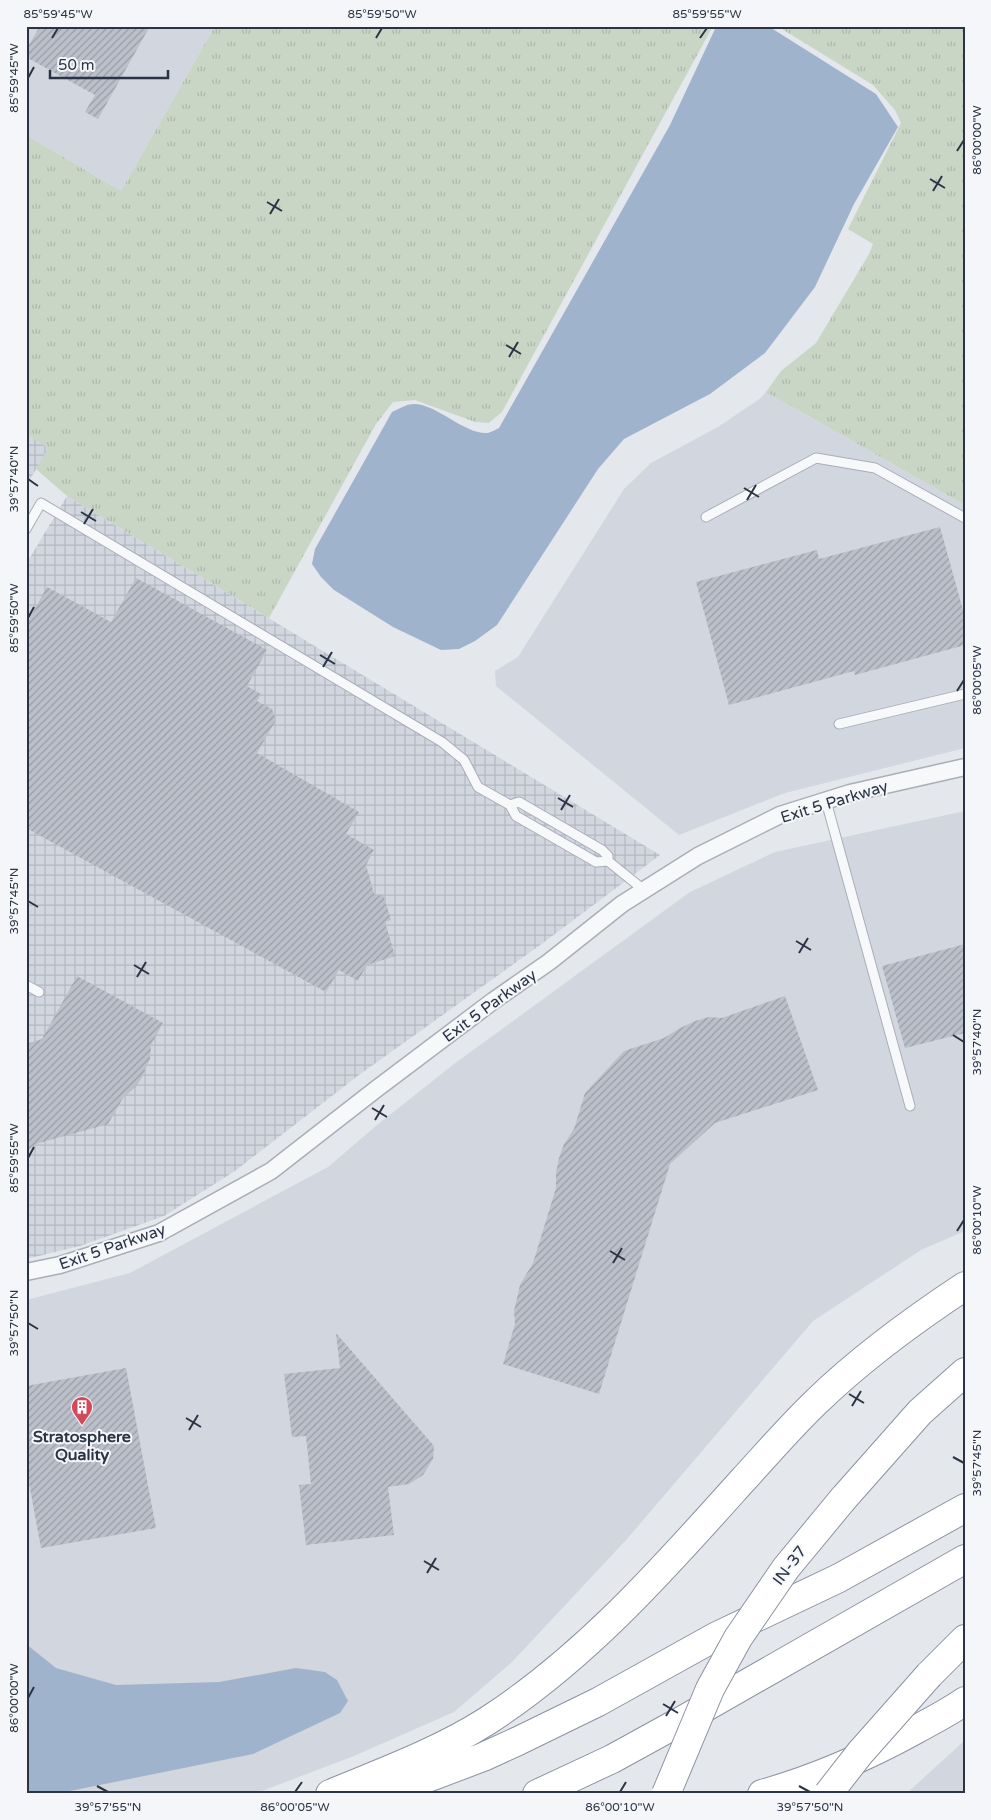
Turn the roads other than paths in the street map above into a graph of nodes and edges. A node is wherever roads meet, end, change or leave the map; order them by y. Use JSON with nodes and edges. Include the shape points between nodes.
{"nodes":[{"id":1,"x":706,"y":517,"type":"dead end"},
{"id":2,"x":965,"y":518,"type":"edge"},
{"id":3,"x":26,"y":529,"type":"edge"},
{"id":4,"x":965,"y":694,"type":"edge"},
{"id":5,"x":839,"y":724,"type":"dead end"},
{"id":6,"x":965,"y":767,"type":"edge"},
{"id":7,"x":826,"y":801,"type":"junction"},
{"id":8,"x":510,"y":804,"type":"junction"},
{"id":9,"x":608,"y":861,"type":"junction"},
{"id":10,"x":644,"y":890,"type":"junction"},
{"id":11,"x":26,"y":985,"type":"edge"},
{"id":12,"x":39,"y":992,"type":"dead end"},
{"id":13,"x":910,"y":1106,"type":"dead end"},
{"id":14,"x":26,"y":1272,"type":"edge"},
{"id":15,"x":965,"y":1286,"type":"edge"},
{"id":16,"x":965,"y":1372,"type":"edge"},
{"id":17,"x":965,"y":1508,"type":"edge"},
{"id":18,"x":965,"y":1560,"type":"edge"},
{"id":19,"x":965,"y":1639,"type":"edge"},
{"id":20,"x":965,"y":1701,"type":"edge"},
{"id":21,"x":330,"y":1794,"type":"edge"},
{"id":22,"x":385,"y":1794,"type":"edge"},
{"id":23,"x":537,"y":1794,"type":"edge"},
{"id":24,"x":666,"y":1794,"type":"edge"},
{"id":25,"x":762,"y":1794,"type":"edge"},
{"id":26,"x":828,"y":1794,"type":"edge"}],
"edges":[{"from":1,"to":2,"type":"lane","via":[[816,458],[875,468]]},
{"from":3,"to":8,"type":"lane","via":[[42,503],[442,742],[464,760],[478,787]]},
{"from":4,"to":5,"type":"lane"},
{"from":6,"to":7,"type":"street","name":"Exit 5 Parkway"},
{"from":7,"to":10,"type":"street","name":"Exit 5 Parkway","via":[[780,815],[698,856]]},
{"from":7,"to":13,"type":"lane"},
{"from":8,"to":9,"type":"lane","via":[[516,816],[596,862]]},
{"from":8,"to":9,"type":"lane","via":[[519,802],[602,850]]},
{"from":9,"to":10,"type":"lane"},
{"from":10,"to":14,"type":"street","name":"Exit 5 Parkway","via":[[271,1171],[159,1233],[60,1265]]},
{"from":11,"to":12,"type":"lane"},
{"from":15,"to":21,"type":"highway","via":[[857,1364],[814,1404],[622,1611],[566,1661],[486,1721],[439,1748]]},
{"from":16,"to":24,"type":"highway","name":"IN-37","bridge":true,"via":[[920,1412],[786,1568],[738,1638],[710,1690]]},
{"from":17,"to":22,"type":"highway","via":[[839,1578],[715,1637],[598,1702],[483,1757]]},
{"from":18,"to":23,"type":"highway","via":[[612,1759]]},
{"from":19,"to":26,"type":"highway","bridge":true,"via":[[929,1675]]},
{"from":20,"to":25,"type":"highway","via":[[845,1766]]}]}
